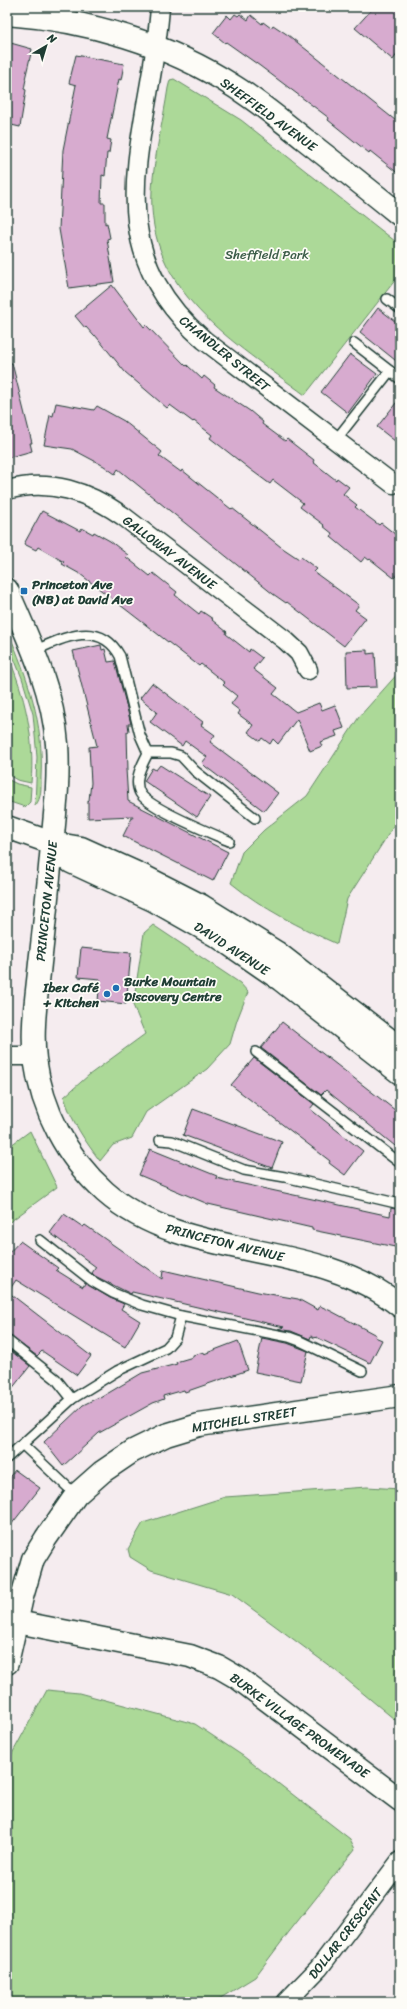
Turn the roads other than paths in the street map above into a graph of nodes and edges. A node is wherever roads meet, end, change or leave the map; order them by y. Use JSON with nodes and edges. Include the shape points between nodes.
{"nodes":[{"id":1,"x":160,"y":7,"type":"edge"},
{"id":2,"x":7,"y":14,"type":"edge"},
{"id":3,"x":156,"y":47,"type":"junction"},
{"id":4,"x":400,"y":215,"type":"edge"},
{"id":5,"x":387,"y":299,"type":"dead end"},
{"id":6,"x":400,"y":309,"type":"edge"},
{"id":7,"x":354,"y":343,"type":"dead end"},
{"id":8,"x":390,"y":372,"type":"junction"},
{"id":9,"x":400,"y":379,"type":"edge"},
{"id":10,"x":335,"y":440,"type":"junction"},
{"id":11,"x":393,"y":484,"type":"dead end"},
{"id":12,"x":7,"y":490,"type":"edge"},
{"id":13,"x":7,"y":590,"type":"edge"},
{"id":14,"x":34,"y":651,"type":"junction"},
{"id":15,"x":308,"y":670,"type":"dead end"},
{"id":16,"x":148,"y":753,"type":"junction"},
{"id":17,"x":256,"y":818,"type":"dead end"},
{"id":18,"x":7,"y":827,"type":"edge"},
{"id":19,"x":228,"y":841,"type":"dead end"},
{"id":20,"x":52,"y":843,"type":"junction"},
{"id":21,"x":400,"y":1048,"type":"edge"},
{"id":22,"x":256,"y":1052,"type":"dead end"},
{"id":23,"x":7,"y":1056,"type":"edge"},
{"id":24,"x":35,"y":1056,"type":"junction"},
{"id":25,"x":400,"y":1073,"type":"edge"},
{"id":26,"x":160,"y":1140,"type":"dead end"},
{"id":27,"x":400,"y":1163,"type":"edge"},
{"id":28,"x":400,"y":1204,"type":"edge"},
{"id":29,"x":40,"y":1240,"type":"dead end"},
{"id":30,"x":400,"y":1306,"type":"edge"},
{"id":31,"x":181,"y":1316,"type":"junction"},
{"id":32,"x":7,"y":1340,"type":"edge"},
{"id":33,"x":362,"y":1371,"type":"dead end"},
{"id":34,"x":400,"y":1396,"type":"edge"},
{"id":35,"x":72,"y":1399,"type":"junction"},
{"id":36,"x":23,"y":1445,"type":"junction"},
{"id":37,"x":7,"y":1458,"type":"edge"},
{"id":38,"x":76,"y":1495,"type":"junction"},
{"id":39,"x":12,"y":1620,"type":"edge"},
{"id":40,"x":7,"y":1663,"type":"edge"},
{"id":41,"x":400,"y":1800,"type":"edge"},
{"id":42,"x":400,"y":1860,"type":"edge"},
{"id":43,"x":286,"y":2002,"type":"edge"}],
"edges":[{"from":1,"to":3,"type":"street","name":"CHANDLER STREET"},
{"from":2,"to":3,"type":"street","name":"SHEFFIELD AVENUE","via":[[35,16],[91,27]]},
{"from":3,"to":4,"type":"street","name":"SHEFFIELD AVENUE","via":[[210,72],[249,96]]},
{"from":3,"to":10,"type":"street","name":"CHANDLER STREET","via":[[134,201],[140,241],[156,283],[170,306],[190,328]]},
{"from":5,"to":6,"type":"lane"},
{"from":7,"to":8,"type":"lane"},
{"from":8,"to":9,"type":"lane"},
{"from":8,"to":10,"type":"lane"},
{"from":10,"to":11,"type":"street","name":"CHANDLER STREET"},
{"from":12,"to":15,"type":"street","name":"GALLOWAY AVENUE","via":[[31,486],[59,487],[98,500],[123,516],[285,640],[299,653]]},
{"from":13,"to":14,"type":"street","name":"PRINCETON AVENUE"},
{"from":14,"to":16,"type":"lane","via":[[54,642],[84,634],[100,636],[112,645],[120,656],[140,735]]},
{"from":14,"to":20,"type":"street","name":"PRINCETON AVENUE","via":[[50,700],[57,743],[57,789]]},
{"from":16,"to":17,"type":"lane","via":[[172,752],[181,756],[196,771]]},
{"from":16,"to":19,"type":"lane","via":[[137,780],[144,798],[151,804]]},
{"from":18,"to":20,"type":"street","name":"DAVID AVENUE"},
{"from":20,"to":21,"type":"street","name":"DAVID AVENUE","via":[[81,848],[143,876],[222,918],[276,952]]},
{"from":20,"to":24,"type":"street","name":"PRINCETON AVENUE","via":[[36,1001]]},
{"from":20,"to":25,"type":"street","name":"DAVID AVENUE","via":[[71,862],[153,900],[220,938],[281,980]]},
{"from":22,"to":27,"type":"lane"},
{"from":23,"to":24,"type":"street"},
{"from":24,"to":30,"type":"street","name":"PRINCETON AVENUE","via":[[42,1094],[58,1132],[87,1174],[122,1205],[178,1233],[338,1271],[370,1285]]},
{"from":26,"to":28,"type":"lane","via":[[172,1142],[244,1170]]},
{"from":29,"to":31,"type":"lane","via":[[92,1281],[113,1294]]},
{"from":31,"to":33,"type":"lane","via":[[294,1339]]},
{"from":31,"to":35,"type":"lane","via":[[175,1338],[166,1348],[117,1371]]},
{"from":32,"to":35,"type":"lane","via":[[56,1380]]},
{"from":34,"to":38,"type":"street","name":"MITCHELL STREET","via":[[199,1425],[166,1435],[133,1451],[102,1472]]},
{"from":35,"to":36,"type":"lane"},
{"from":36,"to":37,"type":"lane"},
{"from":36,"to":38,"type":"lane"},
{"from":38,"to":39,"type":"street","name":"MITCHELL STREET","via":[[33,1559]]},
{"from":39,"to":40,"type":"street","name":"MITCHELL STREET"},
{"from":39,"to":41,"type":"street","name":"BURKE VILLAGE PROMENADE","via":[[190,1656],[219,1667],[238,1678]]},
{"from":42,"to":43,"type":"street","name":"DOLLAR CRESCENT","via":[[319,1968]]}]}
